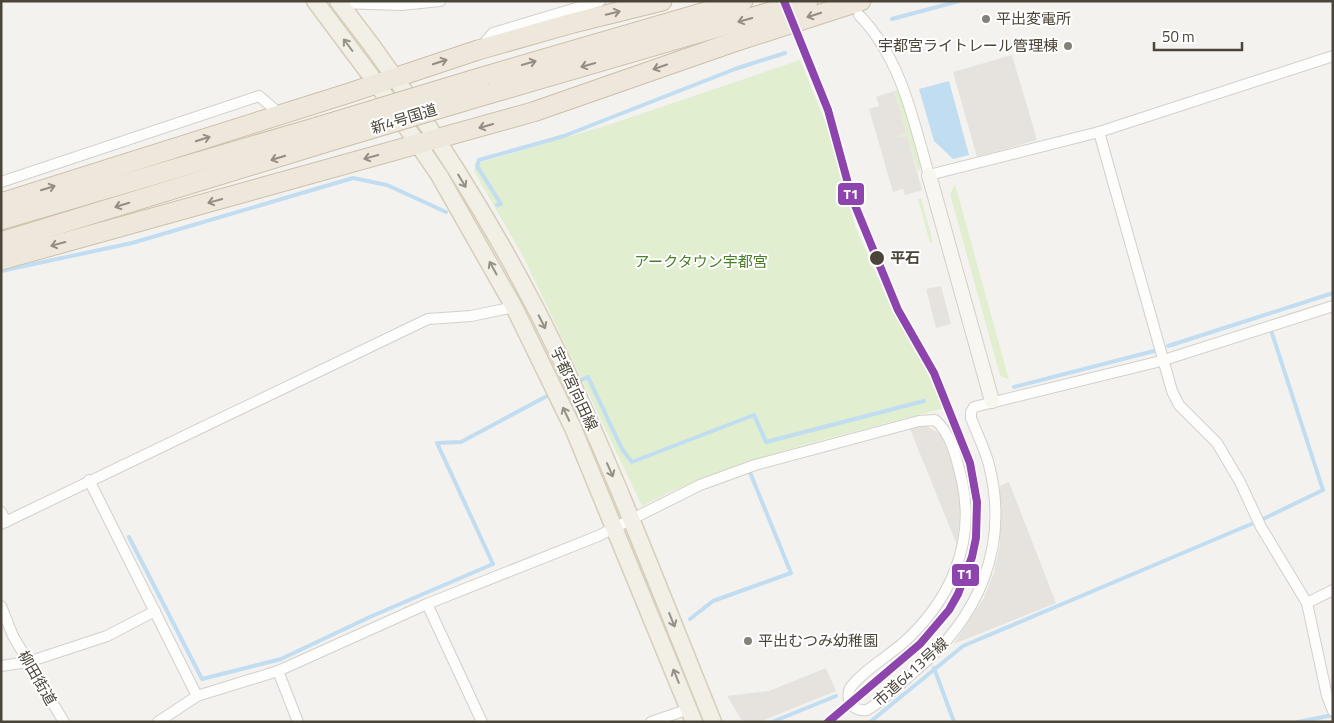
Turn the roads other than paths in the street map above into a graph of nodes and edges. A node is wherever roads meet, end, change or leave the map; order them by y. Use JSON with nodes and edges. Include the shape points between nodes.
{"nodes":[{"id":1,"x":315,"y":1,"type":"edge"},
{"id":2,"x":440,"y":1,"type":"edge"},
{"id":3,"x":600,"y":1,"type":"edge"},
{"id":4,"x":662,"y":1,"type":"edge"},
{"id":5,"x":742,"y":1,"type":"edge"},
{"id":6,"x":808,"y":1,"type":"edge"},
{"id":7,"x":339,"y":2,"type":"edge"},
{"id":8,"x":860,"y":8,"type":"edge"},
{"id":9,"x":478,"y":50,"type":"junction"},
{"id":10,"x":1333,"y":56,"type":"edge"},
{"id":11,"x":386,"y":81,"type":"junction"},
{"id":12,"x":487,"y":85,"type":"junction"},
{"id":13,"x":280,"y":114,"type":"junction"},
{"id":14,"x":1099,"y":132,"type":"junction"},
{"id":15,"x":320,"y":135,"type":"junction"},
{"id":16,"x":427,"y":142,"type":"junction"},
{"id":17,"x":929,"y":175,"type":"junction"},
{"id":18,"x":1,"y":182,"type":"edge"},
{"id":19,"x":1,"y":203,"type":"edge"},
{"id":20,"x":1,"y":220,"type":"edge"},
{"id":21,"x":1,"y":242,"type":"edge"},
{"id":22,"x":1,"y":260,"type":"edge"},
{"id":23,"x":514,"y":306,"type":"junction"},
{"id":24,"x":1333,"y":306,"type":"edge"},
{"id":25,"x":1162,"y":362,"type":"junction"},
{"id":26,"x":992,"y":401,"type":"junction"},
{"id":27,"x":89,"y":480,"type":"junction"},
{"id":28,"x":1,"y":512,"type":"edge"},
{"id":29,"x":631,"y":518,"type":"junction"},
{"id":30,"x":4,"y":523,"type":"edge"},
{"id":31,"x":616,"y":528,"type":"junction"},
{"id":32,"x":1333,"y":590,"type":"edge"},
{"id":33,"x":1307,"y":603,"type":"junction"},
{"id":34,"x":427,"y":604,"type":"junction"},
{"id":35,"x":1,"y":606,"type":"edge"},
{"id":36,"x":155,"y":611,"type":"junction"},
{"id":37,"x":28,"y":662,"type":"junction"},
{"id":38,"x":1,"y":666,"type":"edge"},
{"id":39,"x":278,"y":671,"type":"junction"},
{"id":40,"x":197,"y":696,"type":"junction"},
{"id":41,"x":1333,"y":711,"type":"edge"},
{"id":42,"x":692,"y":715,"type":"edge"},
{"id":43,"x":64,"y":722,"type":"edge"},
{"id":44,"x":158,"y":722,"type":"edge"},
{"id":45,"x":298,"y":722,"type":"edge"},
{"id":46,"x":482,"y":722,"type":"edge"},
{"id":47,"x":651,"y":722,"type":"edge"},
{"id":48,"x":713,"y":722,"type":"edge"}],
"edges":[{"from":11,"to":1,"type":"main road","one_way":true},
{"from":2,"to":7,"type":"street","via":[[401,5]]},
{"from":3,"to":9,"type":"street","via":[[494,33]]},
{"from":9,"to":4,"type":"highway","one_way":true},
{"from":12,"to":5,"type":"highway","name":"新4号国道","one_way":true},
{"from":6,"to":12,"type":"highway","name":"新4号国道","one_way":true},
{"from":7,"to":11,"type":"main road"},
{"from":8,"to":16,"type":"highway","one_way":true,"via":[[731,43],[532,112]]},
{"from":8,"to":17,"type":"street","via":[[900,80]]},
{"from":11,"to":9,"type":"highway","one_way":true},
{"from":10,"to":14,"type":"street"},
{"from":11,"to":13,"type":"highway"},
{"from":11,"to":16,"type":"main road","name":"宇都宮向田線"},
{"from":12,"to":15,"type":"highway","name":"新4号国道","bridge":true},
{"from":13,"to":18,"type":"street","via":[[259,96]]},
{"from":19,"to":13,"type":"highway","one_way":true},
{"from":14,"to":17,"type":"street"},
{"from":14,"to":25,"type":"street"},
{"from":15,"to":20,"type":"highway","name":"新4号国道"},
{"from":15,"to":21,"type":"highway","name":"新4号国道","one_way":true},
{"from":16,"to":22,"type":"highway","one_way":true},
{"from":23,"to":16,"type":"main road","name":"宇都宮向田線","one_way":true,"via":[[439,175]]},
{"from":16,"to":29,"type":"main road","name":"宇都宮向田線","one_way":true,"via":[[494,233],[534,306]]},
{"from":17,"to":26,"type":"street"},
{"from":23,"to":27,"type":"street","via":[[471,316],[428,319]]},
{"from":31,"to":23,"type":"main road","name":"宇都宮向田線","one_way":true,"via":[[573,428]]},
{"from":24,"to":25,"type":"street"},
{"from":25,"to":26,"type":"street"},
{"from":25,"to":33,"type":"street","via":[[1179,405],[1217,443],[1260,527]]},
{"from":26,"to":29,"type":"street","name":"市道6413号線","via":[[974,407],[971,412],[989,465],[996,512],[989,564],[977,599],[960,624],[925,662],[872,707],[862,711],[848,699],[850,688],[922,625],[944,595],[956,570],[963,544],[964,494],[953,450],[935,420],[919,421],[755,464]]},
{"from":27,"to":30,"type":"street"},
{"from":27,"to":36,"type":"street"},
{"from":28,"to":30,"type":"street"},
{"from":29,"to":31,"type":"street"},
{"from":29,"to":48,"type":"main road","name":"宇都宮向田線","one_way":true},
{"from":31,"to":34,"type":"street"},
{"from":42,"to":31,"type":"main road","name":"宇都宮向田線","one_way":true},
{"from":32,"to":33,"type":"street"},
{"from":33,"to":41,"type":"street"},
{"from":34,"to":39,"type":"street"},
{"from":34,"to":46,"type":"street"},
{"from":35,"to":37,"type":"street","name":"柳田街道"},
{"from":36,"to":37,"type":"street","via":[[107,636]]},
{"from":36,"to":40,"type":"street"},
{"from":37,"to":38,"type":"street"},
{"from":37,"to":43,"type":"street","name":"柳田街道"},
{"from":39,"to":40,"type":"street"},
{"from":39,"to":45,"type":"street"},
{"from":40,"to":44,"type":"street"},
{"from":42,"to":47,"type":"street"}]}
